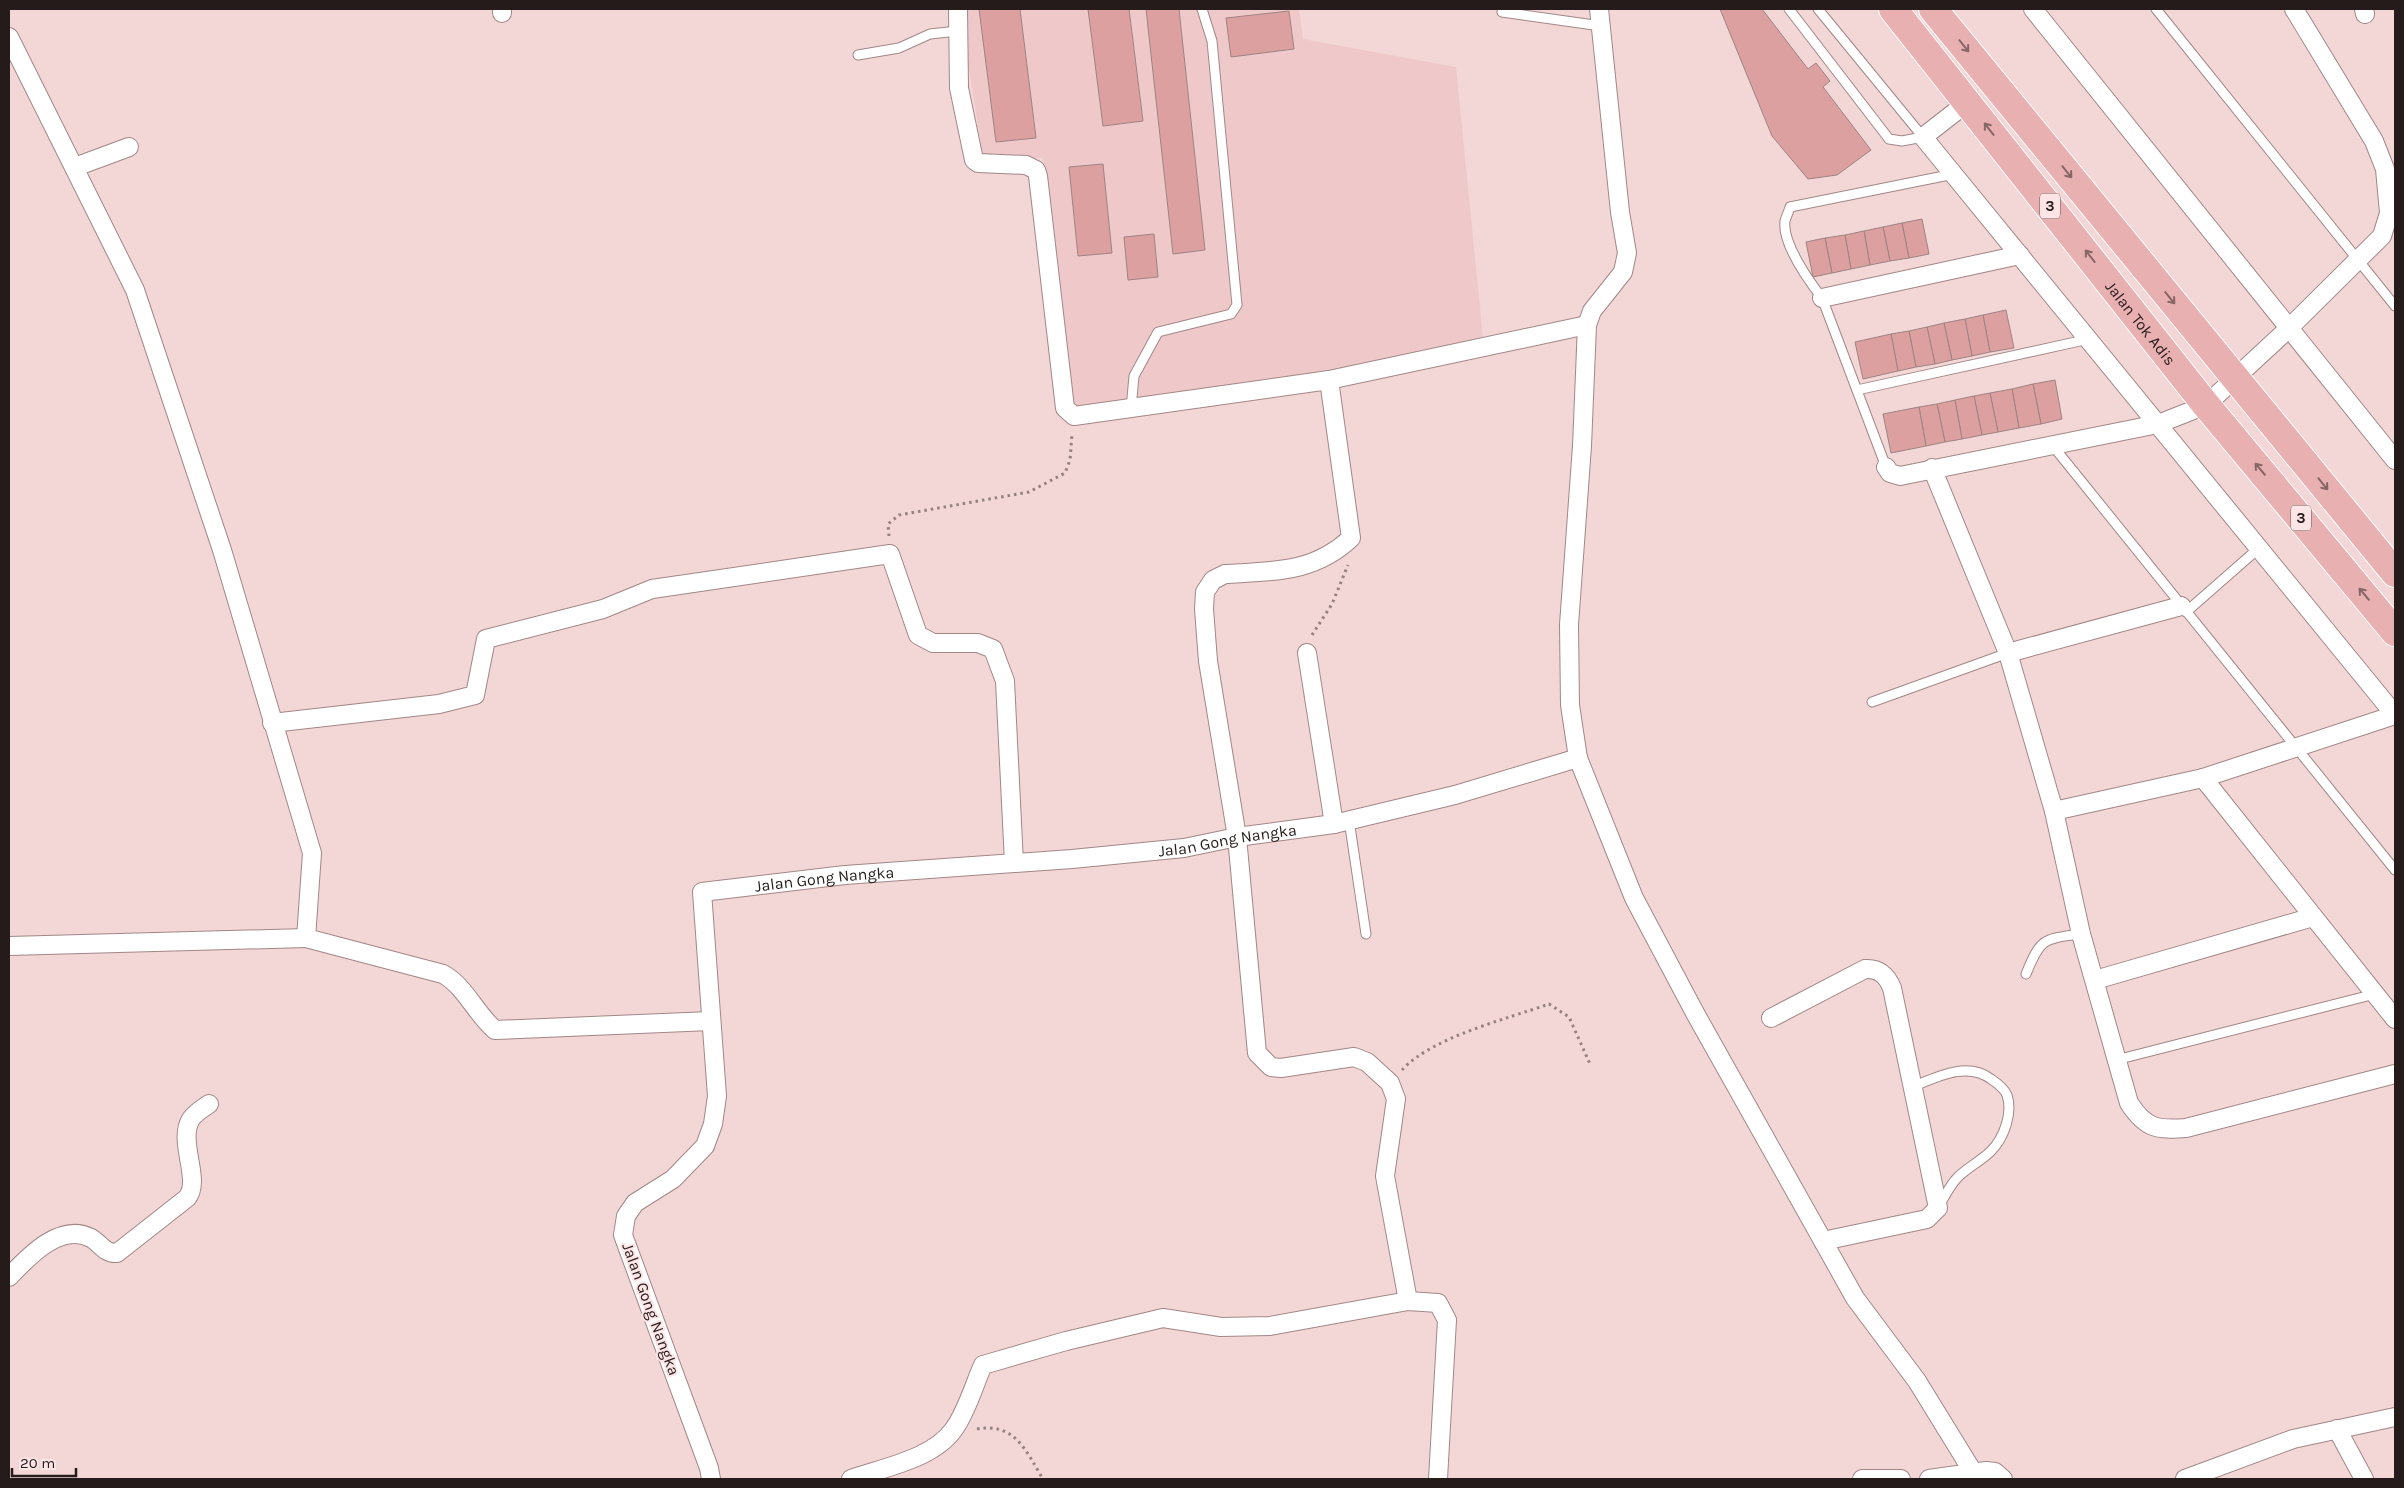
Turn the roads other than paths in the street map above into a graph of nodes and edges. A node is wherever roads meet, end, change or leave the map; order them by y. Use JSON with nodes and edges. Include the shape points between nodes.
{"nodes":[{"id":1,"x":958,"y":9,"type":"edge"},
{"id":2,"x":1202,"y":9,"type":"edge"},
{"id":3,"x":1789,"y":9,"type":"edge"},
{"id":4,"x":1818,"y":9,"type":"edge"},
{"id":5,"x":1892,"y":9,"type":"edge"},
{"id":6,"x":1933,"y":9,"type":"edge"},
{"id":7,"x":2033,"y":9,"type":"edge"},
{"id":8,"x":2156,"y":9,"type":"edge"},
{"id":9,"x":2294,"y":9,"type":"edge"},
{"id":10,"x":1502,"y":12,"type":"dead end"},
{"id":11,"x":1600,"y":17,"type":"edge"},
{"id":12,"x":958,"y":30,"type":"junction"},
{"id":13,"x":9,"y":37,"type":"edge"},
{"id":14,"x":858,"y":55,"type":"dead end"},
{"id":15,"x":1968,"y":102,"type":"junction"},
{"id":16,"x":1923,"y":137,"type":"junction"},
{"id":17,"x":128,"y":147,"type":"dead end"},
{"id":18,"x":75,"y":167,"type":"junction"},
{"id":19,"x":1954,"y":174,"type":"junction"},
{"id":20,"x":2020,"y":256,"type":"junction"},
{"id":21,"x":2357,"y":261,"type":"junction"},
{"id":22,"x":1822,"y":298,"type":"junction"},
{"id":23,"x":2395,"y":306,"type":"edge"},
{"id":24,"x":1587,"y":325,"type":"junction"},
{"id":25,"x":2288,"y":329,"type":"junction"},
{"id":26,"x":2089,"y":339,"type":"junction"},
{"id":27,"x":2236,"y":378,"type":"junction"},
{"id":28,"x":1329,"y":380,"type":"junction"},
{"id":29,"x":1857,"y":390,"type":"junction"},
{"id":30,"x":2206,"y":405,"type":"junction"},
{"id":31,"x":1132,"y":409,"type":"junction"},
{"id":32,"x":2158,"y":424,"type":"junction"},
{"id":33,"x":2053,"y":446,"type":"junction"},
{"id":34,"x":2395,"y":460,"type":"edge"},
{"id":35,"x":1886,"y":467,"type":"joint"},
{"id":36,"x":1932,"y":468,"type":"junction"},
{"id":37,"x":2259,"y":548,"type":"junction"},
{"id":38,"x":2395,"y":573,"type":"edge"},
{"id":39,"x":2184,"y":609,"type":"junction"},
{"id":40,"x":2395,"y":632,"type":"edge"},
{"id":41,"x":1307,"y":653,"type":"road end"},
{"id":42,"x":2008,"y":653,"type":"junction"},
{"id":43,"x":1872,"y":702,"type":"dead end"},
{"id":44,"x":272,"y":723,"type":"junction"},
{"id":45,"x":2295,"y":748,"type":"junction"},
{"id":46,"x":1578,"y":758,"type":"junction"},
{"id":47,"x":2203,"y":778,"type":"junction"},
{"id":48,"x":2054,"y":811,"type":"junction"},
{"id":49,"x":1341,"y":822,"type":"junction"},
{"id":50,"x":1237,"y":837,"type":"junction"},
{"id":51,"x":1014,"y":863,"type":"junction"},
{"id":52,"x":2395,"y":870,"type":"edge"},
{"id":53,"x":2313,"y":918,"type":"junction"},
{"id":54,"x":1366,"y":934,"type":"dead end"},
{"id":55,"x":2082,"y":934,"type":"junction"},
{"id":56,"x":306,"y":938,"type":"junction"},
{"id":57,"x":9,"y":946,"type":"edge"},
{"id":58,"x":2026,"y":974,"type":"dead end"},
{"id":59,"x":2095,"y":980,"type":"junction"},
{"id":60,"x":2375,"y":994,"type":"junction"},
{"id":61,"x":1771,"y":1018,"type":"dead end"},
{"id":62,"x":2395,"y":1019,"type":"edge"},
{"id":63,"x":711,"y":1021,"type":"junction"},
{"id":64,"x":2116,"y":1060,"type":"junction"},
{"id":65,"x":2395,"y":1074,"type":"edge"},
{"id":66,"x":1912,"y":1087,"type":"junction"},
{"id":67,"x":209,"y":1104,"type":"dead end"},
{"id":68,"x":1938,"y":1208,"type":"junction"},
{"id":69,"x":1823,"y":1241,"type":"junction"},
{"id":70,"x":9,"y":1276,"type":"edge"},
{"id":71,"x":1408,"y":1301,"type":"junction"},
{"id":72,"x":2395,"y":1417,"type":"edge"},
{"id":73,"x":2337,"y":1429,"type":"junction"},
{"id":74,"x":1973,"y":1472,"type":"junction"},
{"id":75,"x":711,"y":1479,"type":"edge"},
{"id":76,"x":852,"y":1479,"type":"edge"},
{"id":77,"x":1438,"y":1479,"type":"edge"},
{"id":78,"x":1870,"y":1479,"type":"edge"},
{"id":79,"x":1901,"y":1479,"type":"edge"},
{"id":80,"x":1929,"y":1479,"type":"edge"},
{"id":81,"x":2002,"y":1479,"type":"edge"},
{"id":82,"x":2185,"y":1479,"type":"edge"},
{"id":83,"x":2364,"y":1479,"type":"edge"}],
"edges":[{"from":1,"to":12,"type":"street"},
{"from":2,"to":31,"type":"lane","via":[[1212,41],[1237,305],[1231,314],[1158,332],[1134,376]]},
{"from":3,"to":16,"type":"lane","via":[[1888,139],[1902,141]]},
{"from":4,"to":16,"type":"lane"},
{"from":5,"to":15,"type":"main road","name":"Jalan Tok Adis","number":"3"},
{"from":6,"to":27,"type":"main road","number":"3","one_way":true},
{"from":7,"to":25,"type":"street"},
{"from":8,"to":21,"type":"lane"},
{"from":9,"to":21,"type":"street","via":[[2374,141],[2385,169],[2389,213],[2382,236]]},
{"from":10,"to":11,"type":"lane"},
{"from":11,"to":24,"type":"street","via":[[1627,253],[1623,272],[1592,312]]},
{"from":12,"to":14,"type":"lane","via":[[930,34],[898,48]]},
{"from":12,"to":31,"type":"street","via":[[959,88],[974,160],[978,163],[1026,165],[1036,170],[1038,176],[1065,408],[1074,416]]},
{"from":13,"to":18,"type":"street"},
{"from":15,"to":16,"type":"street"},
{"from":30,"to":15,"type":"main road","name":"Jalan Tok Adis","number":"3","one_way":true},
{"from":16,"to":19,"type":"street"},
{"from":17,"to":18,"type":"street"},
{"from":18,"to":44,"type":"street","via":[[135,290],[222,550]]},
{"from":19,"to":20,"type":"street"},
{"from":19,"to":22,"type":"lane","via":[[1790,207],[1785,223],[1789,243]]},
{"from":20,"to":22,"type":"street"},
{"from":20,"to":26,"type":"street"},
{"from":21,"to":23,"type":"lane"},
{"from":21,"to":25,"type":"street"},
{"from":22,"to":29,"type":"lane"},
{"from":24,"to":28,"type":"street"},
{"from":24,"to":46,"type":"street","via":[[1569,625],[1570,705]]},
{"from":25,"to":27,"type":"street"},
{"from":25,"to":34,"type":"street"},
{"from":26,"to":29,"type":"lane"},
{"from":26,"to":32,"type":"street"},
{"from":27,"to":30,"type":"street"},
{"from":27,"to":38,"type":"main road","number":"3","one_way":true},
{"from":28,"to":31,"type":"street"},
{"from":28,"to":50,"type":"street","via":[[1351,538],[1338,551],[1306,566],[1225,574],[1214,580],[1205,592],[1208,661]]},
{"from":29,"to":35,"type":"lane"},
{"from":30,"to":32,"type":"street"},
{"from":40,"to":30,"type":"main road","name":"Jalan Tok Adis","number":"3","one_way":true},
{"from":32,"to":33,"type":"street"},
{"from":32,"to":37,"type":"street"},
{"from":33,"to":36,"type":"street"},
{"from":33,"to":39,"type":"lane"},
{"from":35,"to":36,"type":"street","via":[[1900,476]]},
{"from":36,"to":42,"type":"street"},
{"from":37,"to":39,"type":"lane"},
{"from":37,"to":45,"type":"street","via":[[2395,715]]},
{"from":39,"to":42,"type":"street"},
{"from":39,"to":45,"type":"lane"},
{"from":41,"to":49,"type":"street"},
{"from":42,"to":43,"type":"lane"},
{"from":42,"to":48,"type":"street"},
{"from":44,"to":51,"type":"street","via":[[439,704],[476,695],[486,639],[603,609],[652,589],[890,554],[918,634],[933,644],[978,643],[993,649],[1005,681]]},
{"from":44,"to":56,"type":"street","via":[[312,853]]},
{"from":45,"to":47,"type":"street"},
{"from":45,"to":52,"type":"lane"},
{"from":46,"to":49,"type":"street","name":"Jalan Gong Nangka","via":[[1455,795]]},
{"from":46,"to":69,"type":"street","via":[[1634,898]]},
{"from":47,"to":48,"type":"street"},
{"from":47,"to":53,"type":"street"},
{"from":48,"to":55,"type":"street"},
{"from":49,"to":50,"type":"street","name":"Jalan Gong Nangka"},
{"from":49,"to":54,"type":"lane"},
{"from":50,"to":51,"type":"street","name":"Jalan Gong Nangka","via":[[1184,848]]},
{"from":50,"to":71,"type":"street","via":[[1256,1053],[1271,1067],[1281,1068],[1354,1057],[1367,1062],[1390,1083],[1396,1099],[1385,1176]]},
{"from":51,"to":63,"type":"street","name":"Jalan Gong Nangka","via":[[845,875],[702,892]]},
{"from":53,"to":59,"type":"street"},
{"from":53,"to":60,"type":"street"},
{"from":55,"to":58,"type":"lane","via":[[2052,938],[2041,943]]},
{"from":55,"to":59,"type":"street"},
{"from":56,"to":57,"type":"street"},
{"from":56,"to":63,"type":"street","via":[[443,974],[453,980],[482,1019],[495,1030]]},
{"from":59,"to":64,"type":"street"},
{"from":60,"to":62,"type":"street"},
{"from":60,"to":64,"type":"lane"},
{"from":61,"to":66,"type":"street","via":[[1865,969],[1880,971],[1892,988]]},
{"from":63,"to":75,"type":"street","name":"Jalan Gong Nangka","via":[[717,1096],[714,1124],[705,1146],[673,1179],[635,1203],[626,1216],[623,1235],[710,1468]]},
{"from":64,"to":65,"type":"street","via":[[2134,1111],[2151,1127],[2165,1129],[2186,1128]]},
{"from":66,"to":68,"type":"street"},
{"from":66,"to":68,"type":"lane","via":[[1949,1072],[1971,1071],[1984,1074],[2006,1094],[2008,1116],[1998,1142],[1957,1178]]},
{"from":67,"to":70,"type":"street","via":[[192,1117],[188,1125],[192,1188],[187,1198],[117,1253],[108,1252],[84,1235],[57,1238],[32,1253]]},
{"from":68,"to":69,"type":"street","via":[[1927,1219]]},
{"from":69,"to":74,"type":"street","via":[[1855,1298],[1917,1381]]},
{"from":71,"to":76,"type":"street","via":[[1270,1326],[1221,1328],[1163,1318],[983,1365],[955,1427],[946,1438],[924,1453]]},
{"from":71,"to":77,"type":"street","via":[[1438,1303],[1447,1320]]},
{"from":72,"to":73,"type":"street"},
{"from":73,"to":82,"type":"street","via":[[2265,1448]]},
{"from":73,"to":83,"type":"street"},
{"from":74,"to":80,"type":"street"},
{"from":74,"to":81,"type":"street","via":[[1995,1472]]},
{"from":78,"to":79,"type":"street"}]}
